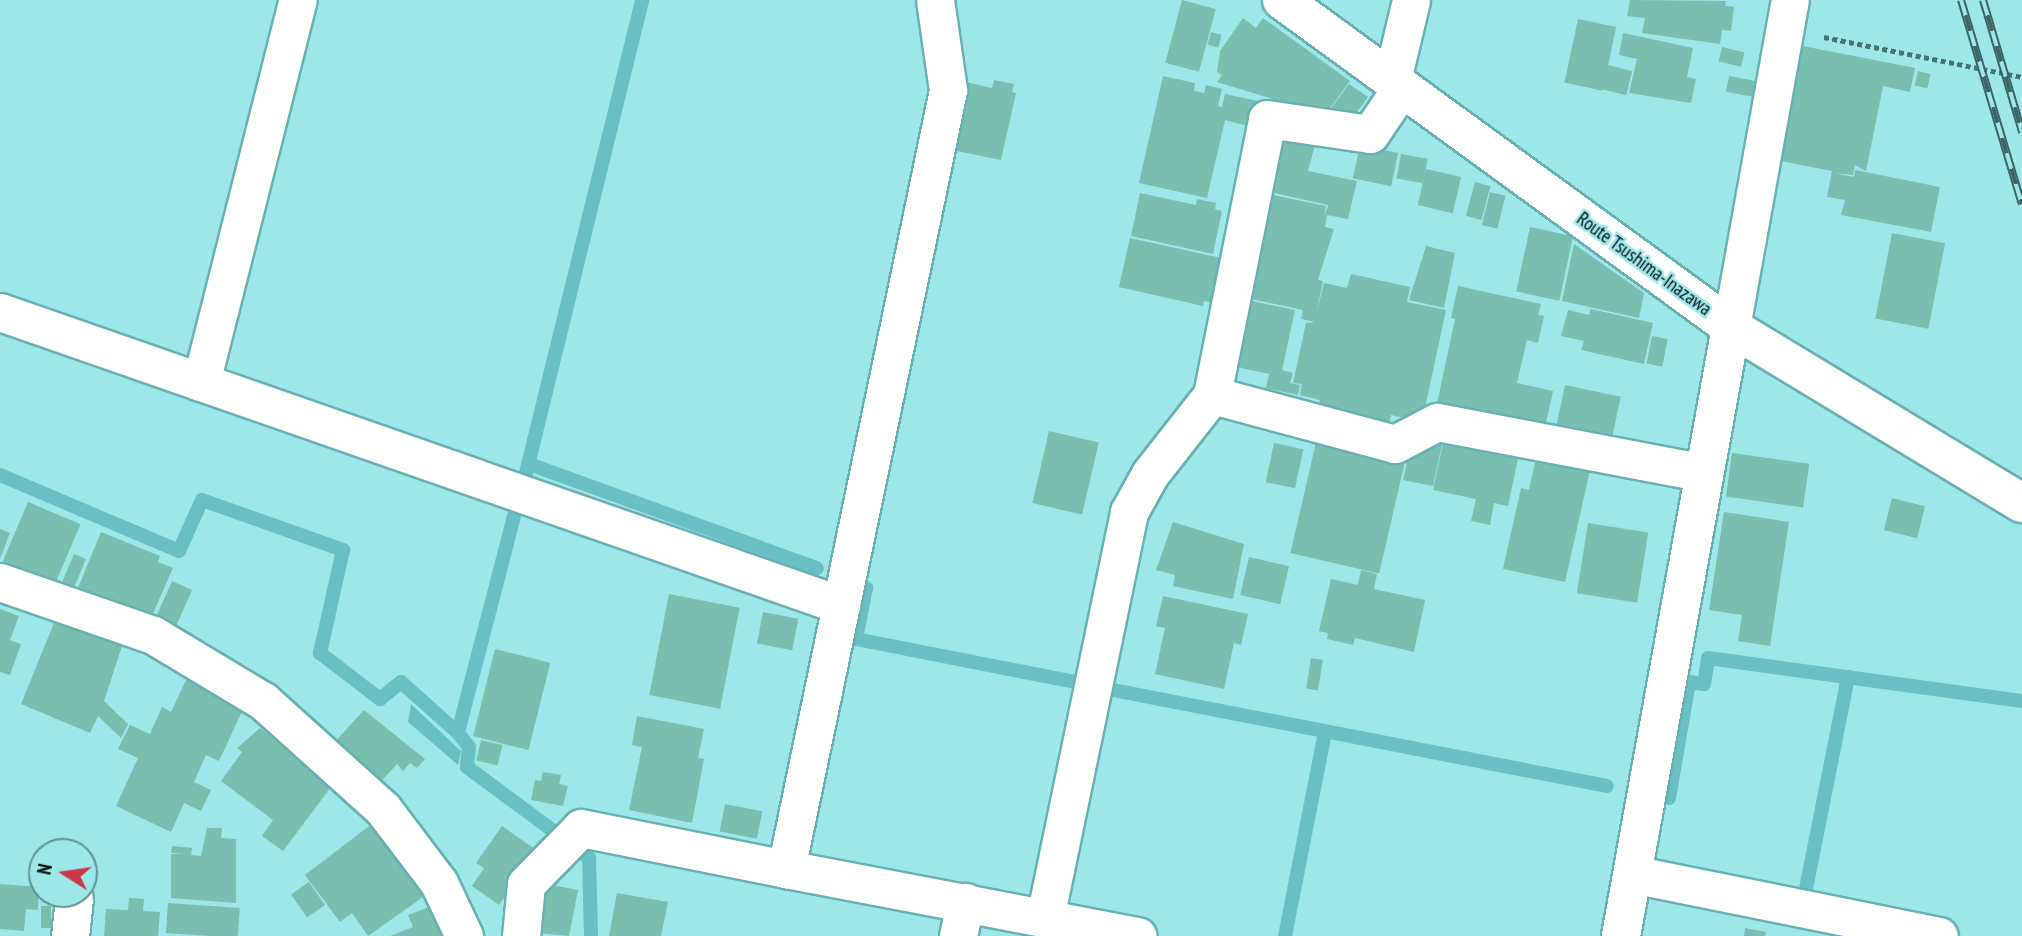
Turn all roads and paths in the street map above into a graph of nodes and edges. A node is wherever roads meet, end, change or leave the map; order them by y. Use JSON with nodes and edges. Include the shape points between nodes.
{"nodes":[{"id":1,"x":298,"y":0,"type":"edge"},
{"id":2,"x":934,"y":0,"type":"edge"},
{"id":3,"x":1282,"y":0,"type":"edge"},
{"id":4,"x":1411,"y":0,"type":"edge"},
{"id":5,"x":1788,"y":15,"type":"edge"},
{"id":6,"x":2022,"y":77,"type":"edge"},
{"id":7,"x":1397,"y":84,"type":"junction"},
{"id":8,"x":0,"y":312,"type":"edge"},
{"id":9,"x":1731,"y":327,"type":"junction"},
{"id":10,"x":201,"y":382,"type":"junction"},
{"id":11,"x":1212,"y":395,"type":"junction"},
{"id":12,"x":1704,"y":473,"type":"junction"},
{"id":13,"x":2022,"y":503,"type":"edge"},
{"id":14,"x":0,"y":582,"type":"edge"},
{"id":15,"x":841,"y":605,"type":"junction"},
{"id":16,"x":786,"y":869,"type":"junction"},
{"id":17,"x":1632,"y":874,"type":"junction"},
{"id":18,"x":73,"y":908,"type":"edge"},
{"id":19,"x":1045,"y":918,"type":"junction"},
{"id":20,"x":962,"y":919,"type":"edge"},
{"id":21,"x":70,"y":936,"type":"edge"},
{"id":22,"x":464,"y":936,"type":"edge"},
{"id":23,"x":521,"y":936,"type":"edge"},
{"id":24,"x":1138,"y":936,"type":"edge"},
{"id":25,"x":1621,"y":936,"type":"edge"},
{"id":26,"x":1939,"y":936,"type":"edge"}],
"edges":[{"from":1,"to":10,"type":"street"},
{"from":2,"to":15,"type":"street","via":[[948,90]]},
{"from":3,"to":7,"type":"main road","name":"Route Tsushima-Inazawa"},
{"from":4,"to":7,"type":"street"},
{"from":5,"to":6,"type":"path"},
{"from":5,"to":9,"type":"street"},
{"from":7,"to":9,"type":"main road","name":"Route Tsushima-Inazawa"},
{"from":7,"to":11,"type":"street","via":[[1370,134],[1267,119]]},
{"from":8,"to":10,"type":"street"},
{"from":9,"to":12,"type":"main road"},
{"from":9,"to":13,"type":"main road","name":"Route Tsushima-Inazawa"},
{"from":10,"to":15,"type":"street"},
{"from":11,"to":12,"type":"street","via":[[1395,444],[1437,422]]},
{"from":11,"to":19,"type":"street","via":[[1150,474],[1129,512]]},
{"from":12,"to":17,"type":"main road"},
{"from":14,"to":22,"type":"street","via":[[153,635],[263,701],[383,809],[439,883]]},
{"from":15,"to":16,"type":"street"},
{"from":16,"to":20,"type":"street"},
{"from":16,"to":23,"type":"street","via":[[581,828],[526,884]]},
{"from":17,"to":25,"type":"main road"},
{"from":17,"to":26,"type":"street"},
{"from":18,"to":21,"type":"street"},
{"from":19,"to":20,"type":"street"},
{"from":19,"to":24,"type":"street"}]}
